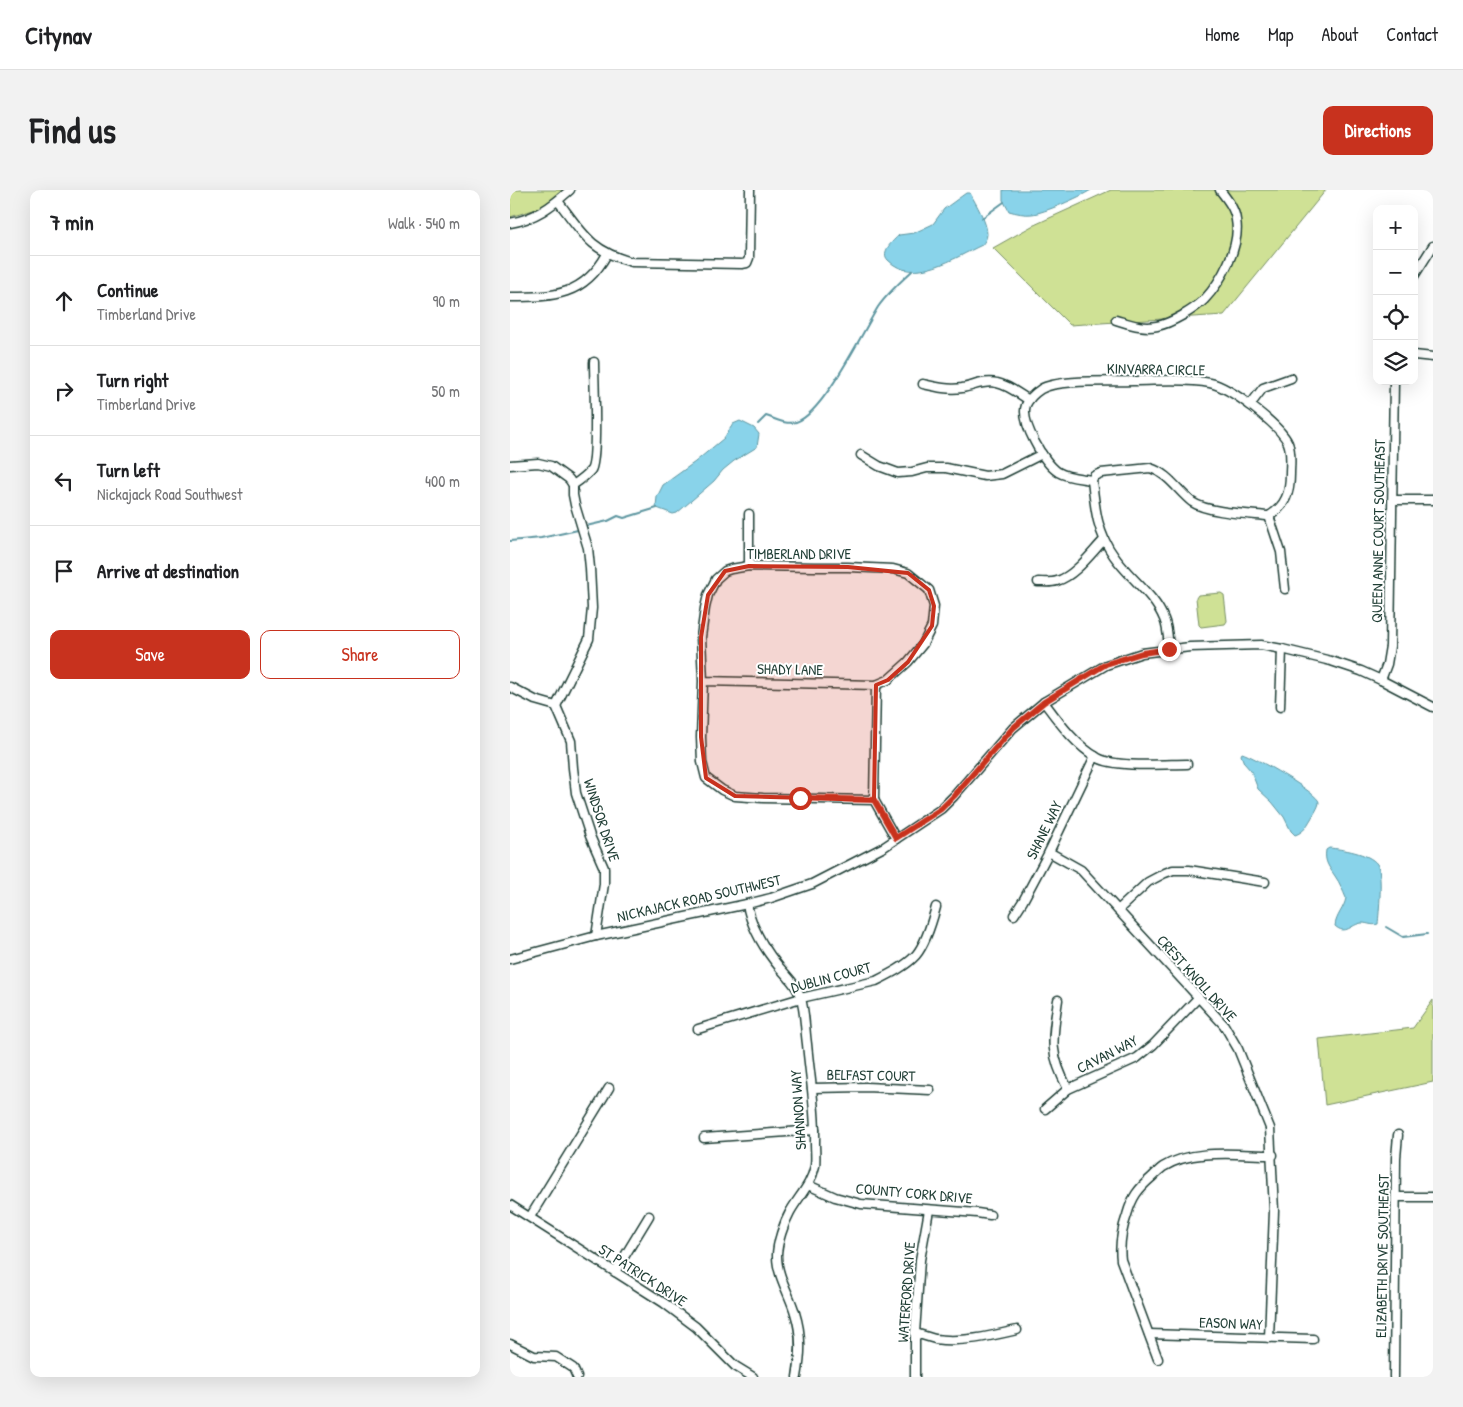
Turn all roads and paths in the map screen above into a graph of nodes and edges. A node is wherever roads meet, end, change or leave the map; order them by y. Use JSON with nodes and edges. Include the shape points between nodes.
{"nodes":[{"id":1,"x":570,"y":190,"type":"edge"},
{"id":2,"x":750,"y":190,"type":"edge"},
{"id":3,"x":1220,"y":190,"type":"edge"},
{"id":4,"x":558,"y":201,"type":"junction"},
{"id":5,"x":510,"y":222,"type":"edge"},
{"id":6,"x":1433,"y":246,"type":"edge"},
{"id":7,"x":607,"y":254,"type":"junction"},
{"id":8,"x":1418,"y":270,"type":"edge"},
{"id":9,"x":510,"y":297,"type":"edge"},
{"id":10,"x":1116,"y":320,"type":"dead end"},
{"id":11,"x":1418,"y":355,"type":"edge"},
{"id":12,"x":1433,"y":357,"type":"edge"},
{"id":13,"x":594,"y":362,"type":"dead end"},
{"id":14,"x":1292,"y":378,"type":"dead end"},
{"id":15,"x":923,"y":384,"type":"dead end"},
{"id":16,"x":1394,"y":385,"type":"edge"},
{"id":17,"x":1029,"y":400,"type":"junction"},
{"id":18,"x":1250,"y":405,"type":"junction"},
{"id":19,"x":1042,"y":454,"type":"junction"},
{"id":20,"x":861,"y":455,"type":"dead end"},
{"id":21,"x":510,"y":465,"type":"edge"},
{"id":22,"x":1092,"y":480,"type":"junction"},
{"id":23,"x":574,"y":486,"type":"junction"},
{"id":24,"x":1393,"y":500,"type":"junction"},
{"id":25,"x":1433,"y":500,"type":"edge"},
{"id":26,"x":749,"y":514,"type":"dead end"},
{"id":27,"x":1269,"y":516,"type":"junction"},
{"id":28,"x":1104,"y":540,"type":"junction"},
{"id":29,"x":749,"y":566,"type":"junction"},
{"id":30,"x":1038,"y":582,"type":"dead end"},
{"id":31,"x":1285,"y":589,"type":"dead end"},
{"id":32,"x":1169,"y":649,"type":"junction"},
{"id":33,"x":1282,"y":649,"type":"junction"},
{"id":34,"x":1382,"y":680,"type":"junction"},
{"id":35,"x":703,"y":681,"type":"junction"},
{"id":36,"x":876,"y":685,"type":"junction"},
{"id":37,"x":510,"y":687,"type":"edge"},
{"id":38,"x":1044,"y":702,"type":"junction"},
{"id":39,"x":556,"y":706,"type":"junction"},
{"id":40,"x":1280,"y":707,"type":"dead end"},
{"id":41,"x":1433,"y":707,"type":"edge"},
{"id":42,"x":1095,"y":756,"type":"junction"},
{"id":43,"x":1187,"y":764,"type":"dead end"},
{"id":44,"x":874,"y":800,"type":"junction"},
{"id":45,"x":896,"y":838,"type":"junction"},
{"id":46,"x":1049,"y":852,"type":"junction"},
{"id":47,"x":1265,"y":882,"type":"dead end"},
{"id":48,"x":747,"y":904,"type":"junction"},
{"id":49,"x":936,"y":907,"type":"dead end"},
{"id":50,"x":1118,"y":910,"type":"junction"},
{"id":51,"x":1014,"y":915,"type":"dead end"},
{"id":52,"x":596,"y":936,"type":"junction"},
{"id":53,"x":510,"y":959,"type":"edge"},
{"id":54,"x":801,"y":998,"type":"junction"},
{"id":55,"x":1198,"y":998,"type":"junction"},
{"id":56,"x":1058,"y":1000,"type":"dead end"},
{"id":57,"x":698,"y":1029,"type":"dead end"},
{"id":58,"x":609,"y":1088,"type":"dead end"},
{"id":59,"x":812,"y":1088,"type":"junction"},
{"id":60,"x":1068,"y":1089,"type":"junction"},
{"id":61,"x":930,"y":1090,"type":"dead end"},
{"id":62,"x":1045,"y":1108,"type":"dead end"},
{"id":63,"x":816,"y":1130,"type":"junction"},
{"id":64,"x":1398,"y":1135,"type":"dead end"},
{"id":65,"x":704,"y":1138,"type":"dead end"},
{"id":66,"x":1272,"y":1156,"type":"junction"},
{"id":67,"x":808,"y":1186,"type":"junction"},
{"id":68,"x":1396,"y":1197,"type":"junction"},
{"id":69,"x":1433,"y":1197,"type":"edge"},
{"id":70,"x":510,"y":1205,"type":"edge"},
{"id":71,"x":929,"y":1210,"type":"junction"},
{"id":72,"x":990,"y":1215,"type":"dead end"},
{"id":73,"x":648,"y":1216,"type":"dead end"},
{"id":74,"x":530,"y":1217,"type":"junction"},
{"id":75,"x":615,"y":1272,"type":"junction"},
{"id":76,"x":1017,"y":1330,"type":"dead end"},
{"id":77,"x":915,"y":1333,"type":"junction"},
{"id":78,"x":1149,"y":1334,"type":"junction"},
{"id":79,"x":1269,"y":1338,"type":"junction"},
{"id":80,"x":1313,"y":1339,"type":"dead end"},
{"id":81,"x":510,"y":1344,"type":"edge"},
{"id":82,"x":1158,"y":1358,"type":"dead end"},
{"id":83,"x":577,"y":1377,"type":"edge"},
{"id":84,"x":753,"y":1377,"type":"edge"},
{"id":85,"x":797,"y":1377,"type":"edge"},
{"id":86,"x":915,"y":1377,"type":"edge"},
{"id":87,"x":1394,"y":1377,"type":"edge"}],
"edges":[{"from":1,"to":4,"type":"street"},
{"from":2,"to":7,"type":"street","via":[[747,263],[632,262]]},
{"from":3,"to":10,"type":"street","via":[[1236,220],[1236,242],[1225,269],[1203,300],[1174,320],[1158,326],[1141,327]]},
{"from":4,"to":5,"type":"street","via":[[535,216]]},
{"from":4,"to":7,"type":"street","via":[[585,237]]},
{"from":6,"to":8,"type":"street"},
{"from":7,"to":9,"type":"street","via":[[588,278],[567,291],[545,297]]},
{"from":11,"to":12,"type":"street"},
{"from":13,"to":23,"type":"street","via":[[592,469]]},
{"from":14,"to":18,"type":"street","via":[[1263,388]]},
{"from":15,"to":17,"type":"street","via":[[952,389],[981,382],[1000,383]]},
{"from":16,"to":24,"type":"street","name":"QUEEN ANNE COURT SOUTHEAST"},
{"from":17,"to":18,"type":"street","name":"KINVARRA CIRCLE","via":[[1042,388],[1055,383],[1196,381],[1223,387]]},
{"from":17,"to":19,"type":"street","via":[[1025,406],[1027,426]]},
{"from":18,"to":27,"type":"street","name":"KINVARRA CIRCLE","via":[[1282,434],[1290,454],[1287,497]]},
{"from":19,"to":20,"type":"street","via":[[1002,474],[985,476],[946,468],[898,473]]},
{"from":19,"to":22,"type":"street","via":[[1059,472]]},
{"from":21,"to":23,"type":"street","via":[[538,463],[551,466]]},
{"from":22,"to":27,"type":"street","via":[[1101,473],[1150,468],[1169,479],[1193,503],[1215,510]]},
{"from":22,"to":28,"type":"street","via":[[1096,516]]},
{"from":23,"to":39,"type":"street","via":[[575,505],[588,548],[591,624],[589,639]]},
{"from":24,"to":25,"type":"street"},
{"from":24,"to":34,"type":"street","name":"QUEEN ANNE COURT SOUTHEAST","via":[[1390,646]]},
{"from":26,"to":29,"type":"street"},
{"from":27,"to":31,"type":"street","via":[[1280,552]]},
{"from":28,"to":30,"type":"street","via":[[1064,578]]},
{"from":28,"to":32,"type":"street","via":[[1114,557],[1152,598],[1164,619]]},
{"from":29,"to":35,"type":"street","name":"TIMBERLAND DRIVE","via":[[725,571],[716,579],[708,595],[701,637]]},
{"from":29,"to":36,"type":"street","name":"TIMBERLAND DRIVE","via":[[893,569],[908,573],[923,584],[929,590],[934,606],[932,626],[908,662],[888,680]]},
{"from":32,"to":33,"type":"street","name":"NICKAJACK ROAD SOUTHWEST","via":[[1261,645]]},
{"from":32,"to":38,"type":"street","name":"NICKAJACK ROAD SOUTHWEST","via":[[1106,664]]},
{"from":33,"to":34,"type":"street","name":"NICKAJACK ROAD SOUTHWEST","via":[[1331,661]]},
{"from":33,"to":40,"type":"street"},
{"from":34,"to":41,"type":"street","name":"NICKAJACK ROAD SOUTHWEST"},
{"from":35,"to":36,"type":"street","name":"SHADY LANE"},
{"from":35,"to":44,"type":"street","name":"TIMBERLAND DRIVE","via":[[702,762],[706,778],[722,790],[735,796],[763,798]]},
{"from":36,"to":44,"type":"street"},
{"from":37,"to":39,"type":"street"},
{"from":38,"to":42,"type":"street","via":[[1069,734]]},
{"from":38,"to":45,"type":"street","name":"NICKAJACK ROAD SOUTHWEST","via":[[1013,728],[941,809]]},
{"from":39,"to":52,"type":"street","name":"WINDSOR DRIVE","via":[[572,741],[576,793],[604,868]]},
{"from":42,"to":43,"type":"street","via":[[1123,764]]},
{"from":42,"to":46,"type":"street","name":"SHANE WAY"},
{"from":44,"to":45,"type":"street"},
{"from":45,"to":48,"type":"street","name":"NICKAJACK ROAD SOUTHWEST","via":[[812,884]]},
{"from":46,"to":50,"type":"street","name":"CREST KNOLL DRIVE","via":[[1080,870]]},
{"from":46,"to":51,"type":"street","name":"SHANE WAY"},
{"from":47,"to":50,"type":"street","via":[[1173,870],[1148,882]]},
{"from":48,"to":52,"type":"street","name":"NICKAJACK ROAD SOUTHWEST"},
{"from":48,"to":54,"type":"street","name":"SHANNON WAY","via":[[756,932]]},
{"from":49,"to":54,"type":"street","name":"DUBLIN COURT","via":[[916,955],[900,968],[876,980]]},
{"from":50,"to":55,"type":"street","name":"CREST KNOLL DRIVE"},
{"from":52,"to":53,"type":"street","name":"NICKAJACK ROAD SOUTHWEST"},
{"from":54,"to":57,"type":"street","name":"DUBLIN COURT"},
{"from":54,"to":59,"type":"street","name":"SHANNON WAY"},
{"from":55,"to":60,"type":"street","name":"CAVAN WAY","via":[[1137,1058]]},
{"from":55,"to":66,"type":"street","name":"CREST KNOLL DRIVE","via":[[1224,1025],[1238,1050],[1270,1128]]},
{"from":56,"to":60,"type":"street","via":[[1054,1055]]},
{"from":58,"to":74,"type":"street"},
{"from":59,"to":61,"type":"street","name":"BELFAST COURT"},
{"from":59,"to":63,"type":"street","name":"SHANNON WAY"},
{"from":60,"to":62,"type":"street","name":"CAVAN WAY"},
{"from":63,"to":65,"type":"street"},
{"from":63,"to":67,"type":"street","name":"SHANNON WAY","via":[[815,1165]]},
{"from":64,"to":68,"type":"street","name":"ELIZABETH DRIVE SOUTHEAST"},
{"from":66,"to":78,"type":"street","via":[[1218,1154],[1179,1160],[1163,1167],[1131,1201],[1119,1248],[1125,1274]]},
{"from":66,"to":79,"type":"street","name":"CREST KNOLL DRIVE","via":[[1274,1212]]},
{"from":67,"to":71,"type":"street","name":"COUNTY CORK DRIVE","via":[[862,1204]]},
{"from":67,"to":85,"type":"street","name":"SHANNON WAY","via":[[790,1212],[777,1257],[800,1335]]},
{"from":68,"to":69,"type":"street"},
{"from":68,"to":87,"type":"street","name":"ELIZABETH DRIVE SOUTHEAST"},
{"from":70,"to":74,"type":"street","name":"ST PATRICK DRIVE"},
{"from":71,"to":72,"type":"street","name":"COUNTY CORK DRIVE"},
{"from":71,"to":77,"type":"street","name":"WATERFORD DRIVE","via":[[920,1260]]},
{"from":73,"to":75,"type":"street"},
{"from":74,"to":75,"type":"street","name":"ST PATRICK DRIVE"},
{"from":75,"to":84,"type":"street","name":"ST PATRICK DRIVE","via":[[696,1326],[735,1366]]},
{"from":76,"to":77,"type":"street","via":[[961,1339],[935,1339]]},
{"from":77,"to":86,"type":"street","name":"WATERFORD DRIVE"},
{"from":78,"to":79,"type":"street","name":"EASON WAY"},
{"from":78,"to":82,"type":"street"},
{"from":79,"to":80,"type":"street","name":"EASON WAY"},
{"from":81,"to":83,"type":"street","via":[[534,1356],[556,1357],[573,1368]]}]}
